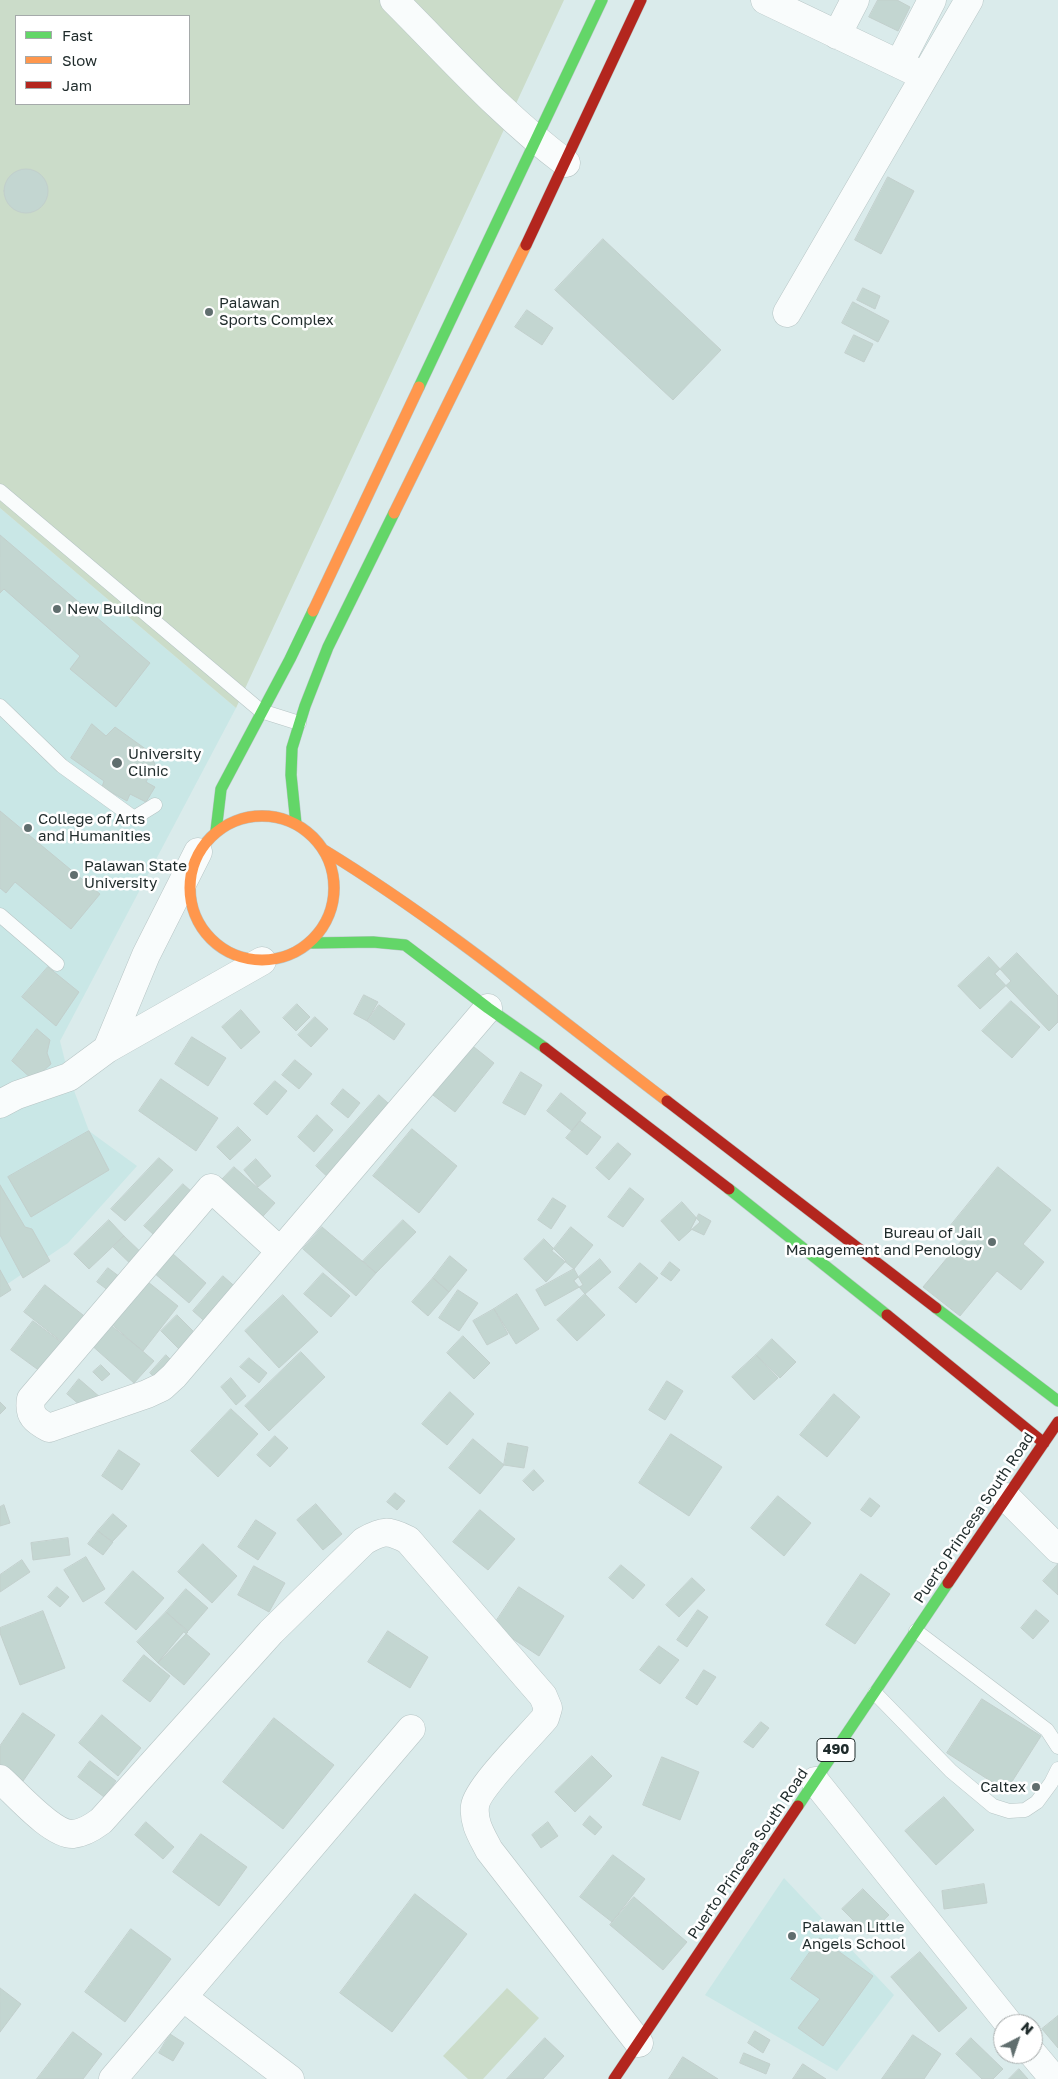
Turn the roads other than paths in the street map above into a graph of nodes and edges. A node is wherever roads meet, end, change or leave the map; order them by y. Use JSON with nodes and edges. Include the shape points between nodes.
{"nodes":[{"id":1,"x":394,"y":0,"type":"edge"},
{"id":2,"x":602,"y":0,"type":"edge"},
{"id":3,"x":641,"y":0,"type":"edge"},
{"id":4,"x":855,"y":0,"type":"edge"},
{"id":5,"x":932,"y":0,"type":"edge"},
{"id":6,"x":969,"y":0,"type":"edge"},
{"id":7,"x":775,"y":2,"type":"edge"},
{"id":8,"x":837,"y":35,"type":"junction"},
{"id":9,"x":899,"y":64,"type":"junction"},
{"id":10,"x":924,"y":76,"type":"junction"},
{"id":11,"x":535,"y":140,"type":"junction"},
{"id":12,"x":566,"y":163,"type":"junction"},
{"id":13,"x":787,"y":313,"type":"dead end"},
{"id":14,"x":0,"y":491,"type":"edge"},
{"id":15,"x":0,"y":706,"type":"edge"},
{"id":16,"x":261,"y":711,"type":"junction"},
{"id":17,"x":300,"y":723,"type":"junction"},
{"id":18,"x":155,"y":805,"type":"dead end"},
{"id":19,"x":296,"y":824,"type":"junction"},
{"id":20,"x":216,"y":831,"type":"junction"},
{"id":21,"x":324,"y":850,"type":"junction"},
{"id":22,"x":198,"y":852,"type":"junction"},
{"id":23,"x":0,"y":915,"type":"edge"},
{"id":24,"x":312,"y":942,"type":"junction"},
{"id":25,"x":262,"y":961,"type":"junction"},
{"id":26,"x":57,"y":964,"type":"dead end"},
{"id":27,"x":488,"y":1008,"type":"junction"},
{"id":28,"x":107,"y":1049,"type":"junction"},
{"id":29,"x":0,"y":1104,"type":"edge"},
{"id":30,"x":280,"y":1251,"type":"junction"},
{"id":31,"x":1058,"y":1401,"type":"edge"},
{"id":32,"x":1058,"y":1422,"type":"edge"},
{"id":33,"x":1044,"y":1443,"type":"junction"},
{"id":34,"x":1006,"y":1497,"type":"junction"},
{"id":35,"x":1058,"y":1549,"type":"edge"},
{"id":36,"x":916,"y":1631,"type":"junction"},
{"id":37,"x":874,"y":1693,"type":"junction"},
{"id":38,"x":411,"y":1729,"type":"dead end"},
{"id":39,"x":1058,"y":1747,"type":"edge"},
{"id":40,"x":1058,"y":1769,"type":"edge"},
{"id":41,"x":0,"y":1779,"type":"edge"},
{"id":42,"x":815,"y":1781,"type":"junction"},
{"id":43,"x":184,"y":1998,"type":"junction"},
{"id":44,"x":1001,"y":2014,"type":"edge"},
{"id":45,"x":639,"y":2043,"type":"junction"},
{"id":46,"x":113,"y":2079,"type":"edge"},
{"id":47,"x":290,"y":2079,"type":"edge"},
{"id":48,"x":614,"y":2079,"type":"edge"}],
"edges":[{"from":1,"to":11,"type":"street"},
{"from":2,"to":11,"type":"street"},
{"from":3,"to":12,"type":"street"},
{"from":4,"to":8,"type":"street"},
{"from":5,"to":9,"type":"street"},
{"from":6,"to":10,"type":"street"},
{"from":7,"to":8,"type":"street"},
{"from":8,"to":9,"type":"street"},
{"from":9,"to":10,"type":"street"},
{"from":10,"to":13,"type":"street"},
{"from":11,"to":12,"type":"street"},
{"from":11,"to":16,"type":"street","via":[[290,659]]},
{"from":12,"to":17,"type":"street","via":[[328,647]]},
{"from":14,"to":16,"type":"lane"},
{"from":15,"to":18,"type":"lane","via":[[62,766],[134,818]]},
{"from":16,"to":17,"type":"lane"},
{"from":16,"to":20,"type":"street","via":[[221,789]]},
{"from":17,"to":19,"type":"street","via":[[291,757]]},
{"from":19,"to":20,"type":"street","via":[[269,816],[241,818]]},
{"from":19,"to":21,"type":"street"},
{"from":20,"to":22,"type":"street"},
{"from":21,"to":24,"type":"street","via":[[334,877],[333,907]]},
{"from":21,"to":31,"type":"street","via":[[384,887],[447,933]]},
{"from":22,"to":25,"type":"street","via":[[189,881],[193,911],[208,937],[233,955]]},
{"from":22,"to":28,"type":"street","via":[[146,955]]},
{"from":23,"to":26,"type":"lane"},
{"from":24,"to":25,"type":"street","via":[[295,954]]},
{"from":24,"to":27,"type":"street","via":[[405,945]]},
{"from":25,"to":28,"type":"street"},
{"from":27,"to":30,"type":"street"},
{"from":27,"to":33,"type":"street","via":[[705,1170]]},
{"from":28,"to":29,"type":"street","via":[[69,1077]]},
{"from":30,"to":30,"type":"street","via":[[162,1387],[50,1428],[35,1420],[29,1407],[31,1399],[211,1188]]},
{"from":32,"to":33,"type":"street","name":"Puerto Princesa South Road","number":"490"},
{"from":33,"to":34,"type":"street","name":"Puerto Princesa South Road","number":"490"},
{"from":34,"to":35,"type":"street"},
{"from":34,"to":36,"type":"street","name":"Puerto Princesa South Road","number":"490"},
{"from":36,"to":37,"type":"street","name":"Puerto Princesa South Road","number":"490"},
{"from":36,"to":39,"type":"lane","via":[[1047,1730]]},
{"from":37,"to":40,"type":"lane","via":[[951,1771],[994,1806],[1009,1812],[1025,1810],[1037,1802]]},
{"from":37,"to":42,"type":"street","name":"Puerto Princesa South Road","number":"490"},
{"from":38,"to":43,"type":"street"},
{"from":41,"to":45,"type":"street","via":[[61,1832],[73,1834],[88,1830],[101,1821],[271,1632],[364,1541],[380,1532],[395,1534],[408,1540],[543,1696],[548,1708],[544,1718],[482,1790],[474,1805],[475,1824],[489,1850]]},
{"from":42,"to":44,"type":"street"},
{"from":42,"to":45,"type":"street","name":"Puerto Princesa South Road","number":"490"},
{"from":43,"to":46,"type":"street"},
{"from":43,"to":47,"type":"street"},
{"from":45,"to":48,"type":"street","name":"Puerto Princesa South Road","number":"490"}]}
